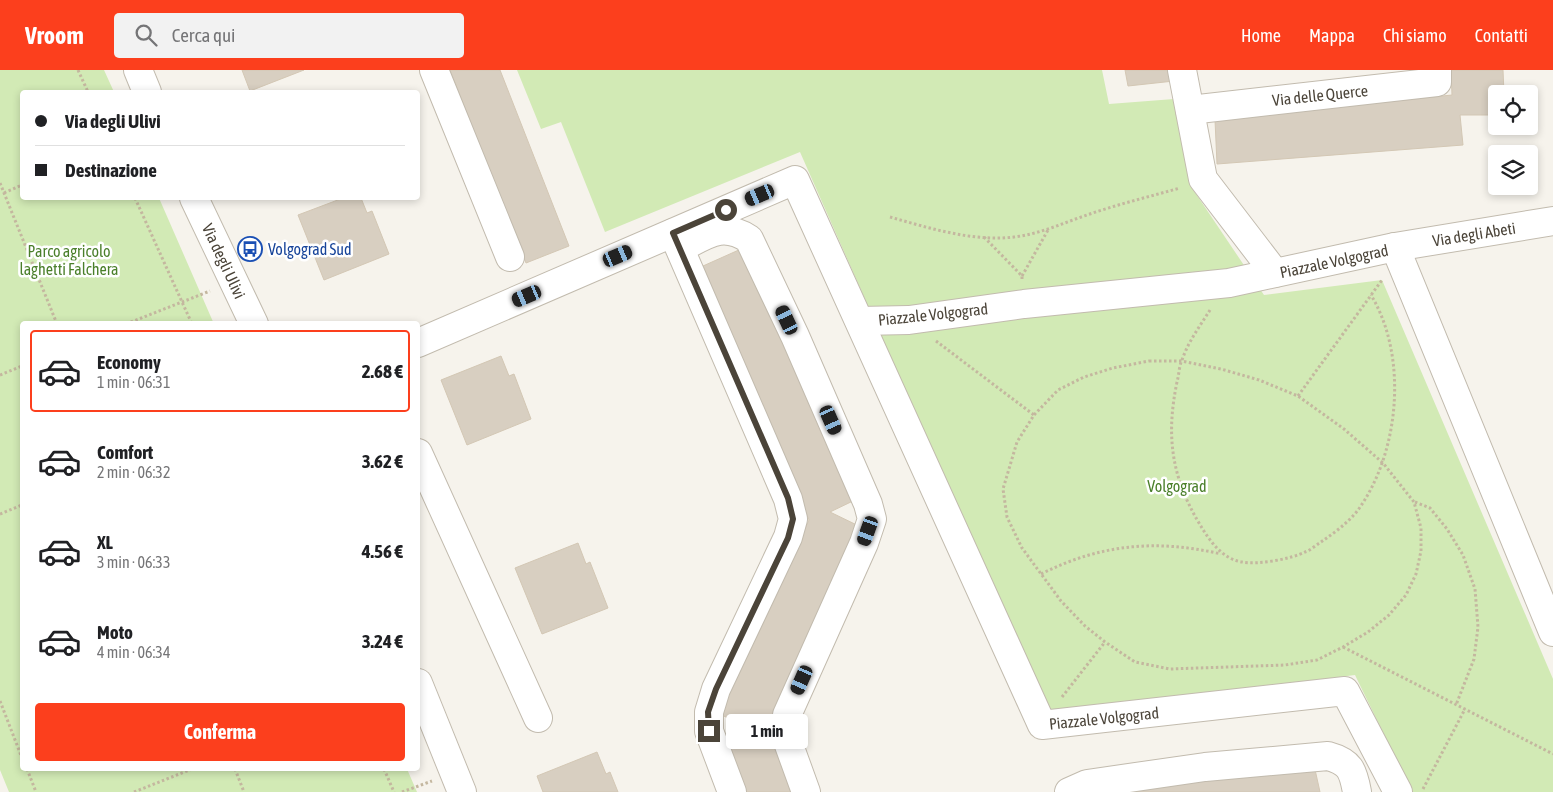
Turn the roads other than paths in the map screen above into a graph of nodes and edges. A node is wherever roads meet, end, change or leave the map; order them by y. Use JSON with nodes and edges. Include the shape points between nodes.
{"nodes":[{"id":1,"x":138,"y":70,"type":"edge"},
{"id":2,"x":434,"y":70,"type":"edge"},
{"id":3,"x":1182,"y":70,"type":"edge"},
{"id":4,"x":1437,"y":70,"type":"edge"},
{"id":5,"x":146,"y":90,"type":"edge"},
{"id":6,"x":1190,"y":110,"type":"junction"},
{"id":7,"x":195,"y":200,"type":"edge"},
{"id":8,"x":1553,"y":221,"type":"edge"},
{"id":9,"x":676,"y":240,"type":"junction"},
{"id":10,"x":1395,"y":247,"type":"junction"},
{"id":11,"x":510,"y":257,"type":"dead end"},
{"id":12,"x":1275,"y":273,"type":"junction"},
{"id":13,"x":253,"y":321,"type":"edge"},
{"id":14,"x":860,"y":321,"type":"junction"},
{"id":15,"x":420,"y":342,"type":"edge"},
{"id":16,"x":420,"y":457,"type":"edge"},
{"id":17,"x":1553,"y":632,"type":"edge"},
{"id":18,"x":420,"y":687,"type":"edge"},
{"id":19,"x":538,"y":718,"type":"dead end"},
{"id":20,"x":458,"y":782,"type":"edge"},
{"id":21,"x":732,"y":792,"type":"edge"},
{"id":22,"x":806,"y":792,"type":"edge"},
{"id":23,"x":1069,"y":792,"type":"edge"},
{"id":24,"x":1357,"y":792,"type":"edge"},
{"id":25,"x":1398,"y":792,"type":"edge"}],
"edges":[{"from":1,"to":5,"type":"street"},
{"from":2,"to":11,"type":"street"},
{"from":3,"to":6,"type":"street"},
{"from":4,"to":6,"type":"street","name":"Via delle Querce","via":[[1437,82]]},
{"from":6,"to":12,"type":"street","via":[[1203,178]]},
{"from":7,"to":13,"type":"street","name":"Via degli Ulivi"},
{"from":8,"to":10,"type":"street","name":"Via degli Abeti"},
{"from":9,"to":14,"type":"street","name":"Piazzale Volgograd","via":[[795,180]]},
{"from":9,"to":15,"type":"street"},
{"from":9,"to":21,"type":"street","via":[[788,498],[793,519],[788,538],[708,712],[709,731]]},
{"from":9,"to":22,"type":"street","via":[[713,231],[738,232],[749,239],[795,336],[872,519],[787,714],[785,734]]},
{"from":10,"to":12,"type":"street","name":"Piazzale Volgograd"},
{"from":10,"to":17,"type":"street","name":"Piazzale Volgograd"},
{"from":12,"to":14,"type":"street","name":"Piazzale Volgograd","via":[[1230,283],[1024,304],[909,320]]},
{"from":14,"to":25,"type":"street","name":"Piazzale Volgograd","via":[[1042,725],[1345,691]]},
{"from":16,"to":19,"type":"street"},
{"from":18,"to":20,"type":"street"},
{"from":23,"to":24,"type":"street","via":[[1088,784],[1205,767],[1328,756],[1343,760],[1354,775]]}]}
